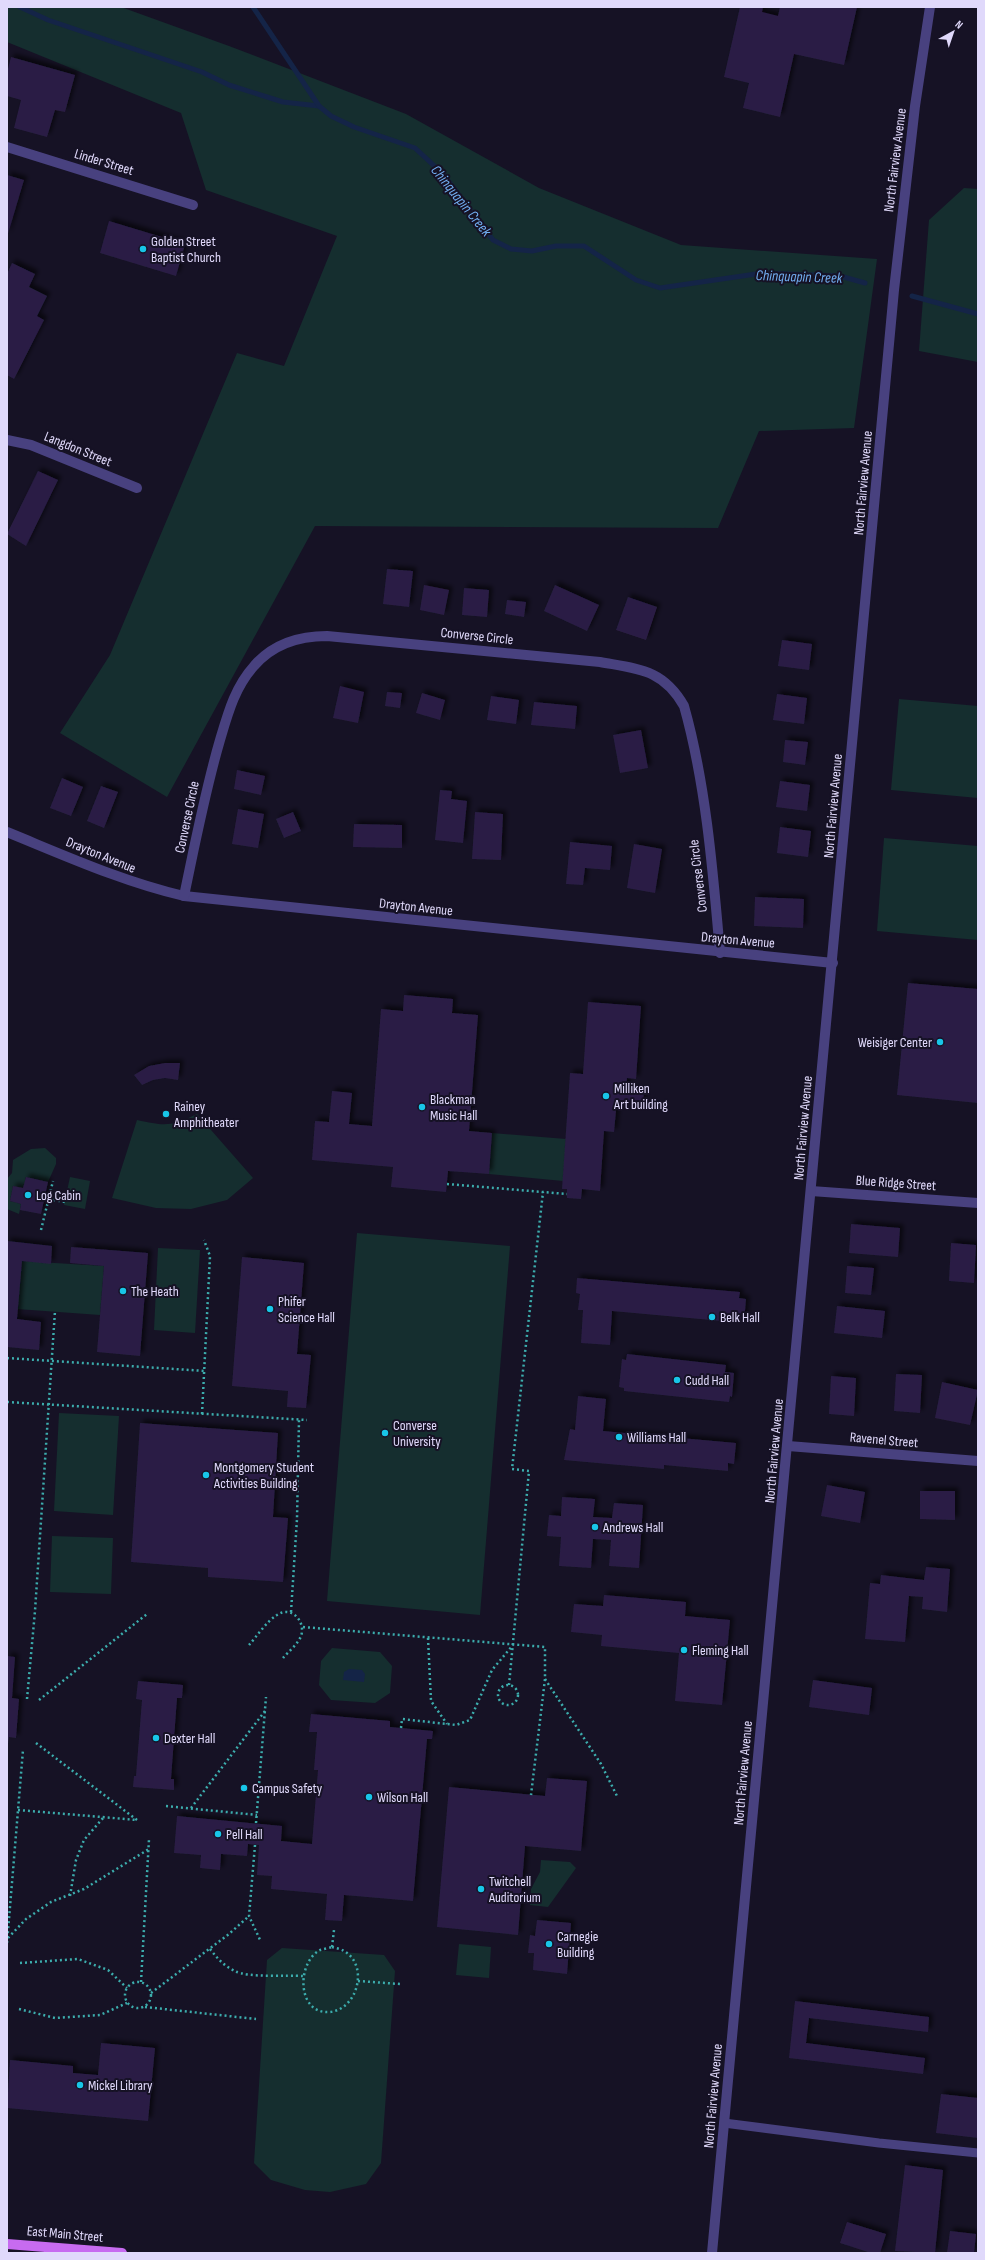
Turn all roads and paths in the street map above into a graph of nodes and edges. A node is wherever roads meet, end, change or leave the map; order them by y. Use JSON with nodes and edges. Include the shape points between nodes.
{"nodes":[{"id":1,"x":930,"y":7,"type":"edge"},
{"id":2,"x":7,"y":147,"type":"edge"},
{"id":3,"x":193,"y":205,"type":"dead end"},
{"id":4,"x":7,"y":440,"type":"edge"},
{"id":5,"x":137,"y":488,"type":"dead end"},
{"id":6,"x":7,"y":832,"type":"edge"},
{"id":7,"x":184,"y":896,"type":"junction"},
{"id":8,"x":720,"y":953,"type":"junction"},
{"id":9,"x":833,"y":963,"type":"junction"},
{"id":10,"x":53,"y":1181,"type":"dead end"},
{"id":11,"x":447,"y":1184,"type":"dead end"},
{"id":12,"x":811,"y":1191,"type":"junction"},
{"id":13,"x":543,"y":1192,"type":"junction"},
{"id":14,"x":567,"y":1194,"type":"dead end"},
{"id":15,"x":48,"y":1199,"type":"junction"},
{"id":16,"x":65,"y":1202,"type":"dead end"},
{"id":17,"x":978,"y":1203,"type":"edge"},
{"id":18,"x":41,"y":1230,"type":"dead end"},
{"id":19,"x":204,"y":1240,"type":"dead end"},
{"id":20,"x":55,"y":1312,"type":"dead end"},
{"id":21,"x":7,"y":1358,"type":"edge"},
{"id":22,"x":50,"y":1361,"type":"junction"},
{"id":23,"x":205,"y":1371,"type":"junction"},
{"id":24,"x":7,"y":1402,"type":"edge"},
{"id":25,"x":48,"y":1404,"type":"junction"},
{"id":26,"x":202,"y":1414,"type":"junction"},
{"id":27,"x":299,"y":1420,"type":"junction"},
{"id":28,"x":308,"y":1420,"type":"dead end"},
{"id":29,"x":788,"y":1446,"type":"junction"},
{"id":30,"x":978,"y":1461,"type":"edge"},
{"id":31,"x":291,"y":1612,"type":"junction"},
{"id":32,"x":147,"y":1614,"type":"dead end"},
{"id":33,"x":303,"y":1628,"type":"junction"},
{"id":34,"x":428,"y":1638,"type":"junction"},
{"id":35,"x":249,"y":1645,"type":"dead end"},
{"id":36,"x":514,"y":1645,"type":"junction"},
{"id":37,"x":283,"y":1658,"type":"dead end"},
{"id":38,"x":545,"y":1679,"type":"junction"},
{"id":39,"x":509,"y":1685,"type":"junction"},
{"id":40,"x":266,"y":1697,"type":"dead end"},
{"id":41,"x":27,"y":1699,"type":"dead end"},
{"id":42,"x":40,"y":1700,"type":"dead end"},
{"id":43,"x":265,"y":1711,"type":"junction"},
{"id":44,"x":447,"y":1724,"type":"junction"},
{"id":45,"x":401,"y":1728,"type":"dead end"},
{"id":46,"x":36,"y":1743,"type":"dead end"},
{"id":47,"x":23,"y":1750,"type":"dead end"},
{"id":48,"x":531,"y":1795,"type":"dead end"},
{"id":49,"x":618,"y":1798,"type":"dead end"},
{"id":50,"x":166,"y":1806,"type":"dead end"},
{"id":51,"x":191,"y":1808,"type":"junction"},
{"id":52,"x":18,"y":1810,"type":"junction"},
{"id":53,"x":257,"y":1815,"type":"junction"},
{"id":54,"x":103,"y":1817,"type":"junction"},
{"id":55,"x":256,"y":1823,"type":"dead end"},
{"id":56,"x":150,"y":1839,"type":"dead end"},
{"id":57,"x":254,"y":1845,"type":"dead end"},
{"id":58,"x":149,"y":1849,"type":"junction"},
{"id":59,"x":70,"y":1896,"type":"junction"},
{"id":60,"x":249,"y":1916,"type":"junction"},
{"id":61,"x":334,"y":1930,"type":"dead end"},
{"id":62,"x":7,"y":1938,"type":"edge"},
{"id":63,"x":261,"y":1942,"type":"dead end"},
{"id":64,"x":7,"y":1943,"type":"edge"},
{"id":65,"x":332,"y":1947,"type":"junction"},
{"id":66,"x":210,"y":1949,"type":"junction"},
{"id":67,"x":20,"y":1963,"type":"dead end"},
{"id":68,"x":303,"y":1976,"type":"junction"},
{"id":69,"x":358,"y":1981,"type":"junction"},
{"id":70,"x":141,"y":1982,"type":"junction"},
{"id":71,"x":400,"y":1984,"type":"dead end"},
{"id":72,"x":127,"y":1988,"type":"junction"},
{"id":73,"x":151,"y":1993,"type":"junction"},
{"id":74,"x":127,"y":2003,"type":"junction"},
{"id":75,"x":145,"y":2007,"type":"junction"},
{"id":76,"x":19,"y":2009,"type":"dead end"},
{"id":77,"x":256,"y":2019,"type":"dead end"},
{"id":78,"x":724,"y":2123,"type":"junction"},
{"id":79,"x":978,"y":2153,"type":"edge"},
{"id":80,"x":7,"y":2244,"type":"edge"},
{"id":81,"x":122,"y":2253,"type":"edge"},
{"id":82,"x":712,"y":2253,"type":"edge"}],
"edges":[{"from":1,"to":9,"type":"street","name":"North Fairview Avenue","via":[[915,106],[894,290]]},
{"from":2,"to":3,"type":"street","name":"Linder Street"},
{"from":4,"to":5,"type":"street","name":"Langdon Street","via":[[31,446]]},
{"from":6,"to":7,"type":"street","name":"Drayton Avenue","via":[[103,873]]},
{"from":7,"to":8,"type":"street","name":"Drayton Avenue"},
{"from":7,"to":8,"type":"street","name":"Converse Circle","via":[[208,783],[232,701],[254,665],[270,651],[289,641],[308,636],[327,636],[600,662],[644,670],[656,675],[677,694],[684,706],[701,792]]},
{"from":8,"to":9,"type":"street","name":"Drayton Avenue"},
{"from":9,"to":12,"type":"street","name":"North Fairview Avenue"},
{"from":10,"to":15,"type":"path"},
{"from":11,"to":13,"type":"path"},
{"from":12,"to":17,"type":"street","name":"Blue Ridge Street"},
{"from":12,"to":29,"type":"street","name":"North Fairview Avenue"},
{"from":13,"to":14,"type":"path"},
{"from":13,"to":36,"type":"path","via":[[512,1469],[528,1471]]},
{"from":15,"to":16,"type":"path"},
{"from":15,"to":18,"type":"path"},
{"from":19,"to":23,"type":"path","via":[[210,1256]]},
{"from":20,"to":22,"type":"path"},
{"from":21,"to":22,"type":"path"},
{"from":22,"to":23,"type":"path"},
{"from":22,"to":25,"type":"path"},
{"from":23,"to":26,"type":"path"},
{"from":24,"to":25,"type":"path"},
{"from":25,"to":26,"type":"path"},
{"from":25,"to":41,"type":"path"},
{"from":26,"to":27,"type":"path"},
{"from":27,"to":28,"type":"path"},
{"from":27,"to":31,"type":"path","via":[[297,1520]]},
{"from":29,"to":30,"type":"street","name":"Ravenel Street"},
{"from":29,"to":78,"type":"street","name":"North Fairview Avenue"},
{"from":31,"to":33,"type":"path","via":[[298,1617]]},
{"from":31,"to":35,"type":"path","via":[[277,1614]]},
{"from":32,"to":42,"type":"path"},
{"from":33,"to":34,"type":"path"},
{"from":33,"to":37,"type":"path","via":[[300,1638]]},
{"from":34,"to":36,"type":"path"},
{"from":34,"to":44,"type":"path","via":[[431,1701]]},
{"from":36,"to":38,"type":"path","via":[[545,1647]]},
{"from":36,"to":39,"type":"path"},
{"from":36,"to":44,"type":"path","via":[[492,1670],[470,1720],[456,1725]]},
{"from":38,"to":48,"type":"path"},
{"from":38,"to":49,"type":"path","via":[[601,1764]]},
{"from":39,"to":39,"type":"path","via":[[502,1687],[497,1694],[500,1702],[506,1706],[514,1704],[518,1697],[516,1689]]},
{"from":40,"to":43,"type":"path"},
{"from":43,"to":51,"type":"path"},
{"from":43,"to":53,"type":"path"},
{"from":44,"to":45,"type":"path","via":[[402,1719]]},
{"from":46,"to":54,"type":"path","via":[[137,1820]]},
{"from":47,"to":52,"type":"path"},
{"from":50,"to":51,"type":"path"},
{"from":51,"to":53,"type":"path"},
{"from":52,"to":54,"type":"path"},
{"from":52,"to":62,"type":"path"},
{"from":53,"to":55,"type":"path"},
{"from":54,"to":59,"type":"path","via":[[84,1840],[76,1860]]},
{"from":56,"to":58,"type":"path"},
{"from":57,"to":60,"type":"path"},
{"from":58,"to":59,"type":"path"},
{"from":58,"to":70,"type":"path"},
{"from":59,"to":62,"type":"path","via":[[51,1902],[26,1919]]},
{"from":60,"to":63,"type":"path"},
{"from":60,"to":66,"type":"path"},
{"from":61,"to":65,"type":"path"},
{"from":62,"to":64,"type":"path"},
{"from":65,"to":68,"type":"path","via":[[320,1950],[313,1956]]},
{"from":65,"to":69,"type":"path","via":[[345,1951],[356,1968]]},
{"from":66,"to":68,"type":"path","via":[[221,1962],[236,1972]]},
{"from":66,"to":73,"type":"path"},
{"from":67,"to":72,"type":"path","via":[[78,1959],[108,1970]]},
{"from":68,"to":69,"type":"path","via":[[305,1993],[310,2003],[319,2010],[329,2012],[342,2009],[351,2001]]},
{"from":69,"to":71,"type":"path"},
{"from":70,"to":72,"type":"path","via":[[135,1982]]},
{"from":70,"to":73,"type":"path"},
{"from":72,"to":74,"type":"path"},
{"from":73,"to":75,"type":"path","via":[[149,2003]]},
{"from":74,"to":75,"type":"path","via":[[135,2008]]},
{"from":74,"to":76,"type":"path","via":[[100,2015],[55,2018]]},
{"from":75,"to":77,"type":"path"},
{"from":78,"to":79,"type":"lane"},
{"from":78,"to":82,"type":"street","name":"North Fairview Avenue"},
{"from":80,"to":81,"type":"main road","name":"East Main Street"}]}
